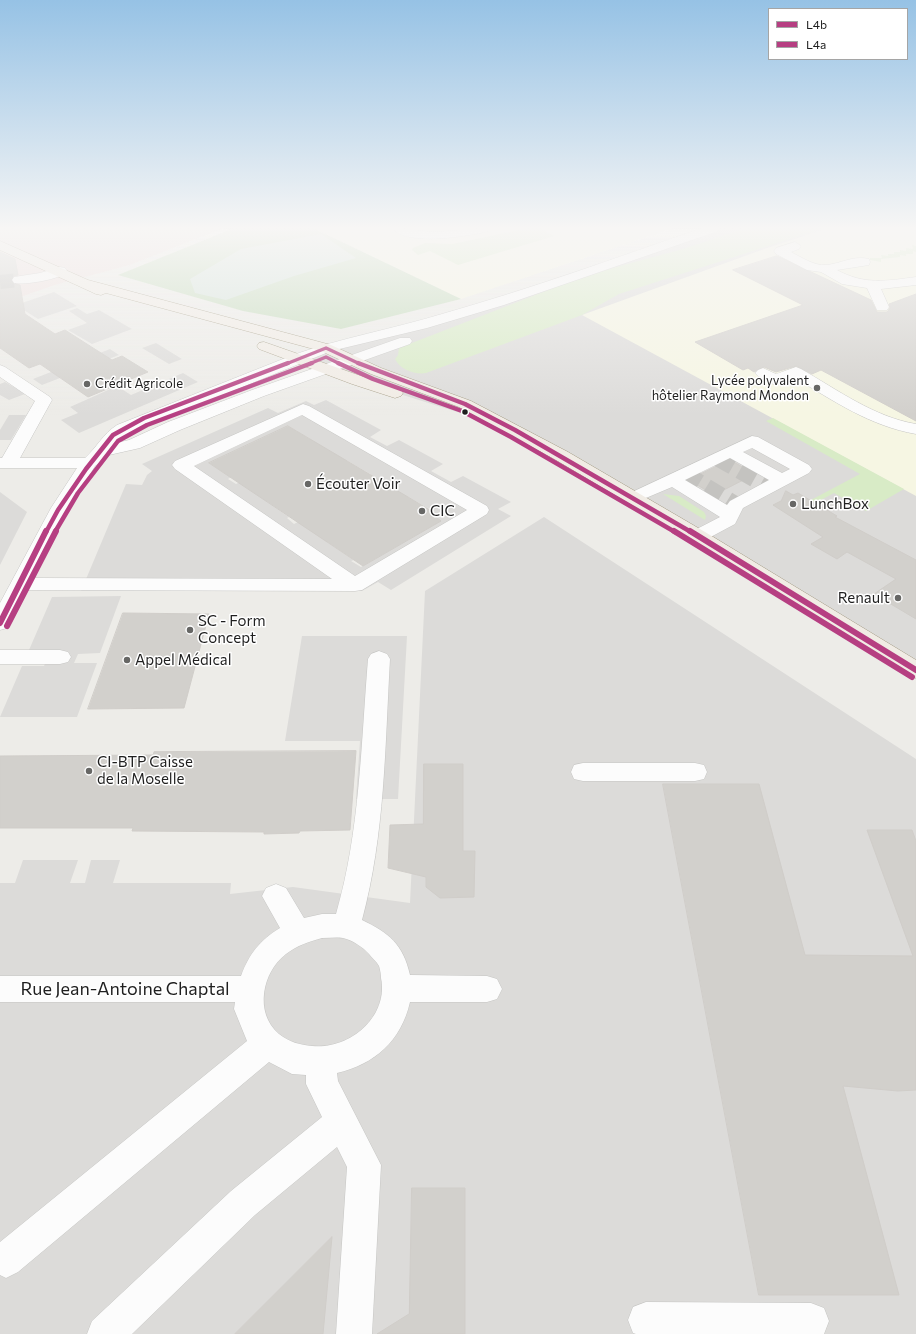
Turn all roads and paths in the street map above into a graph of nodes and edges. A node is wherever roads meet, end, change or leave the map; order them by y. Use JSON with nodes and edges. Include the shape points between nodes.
{"nodes":[{"id":1,"x":100,"y":290,"type":"edge"},
{"id":2,"x":112,"y":290,"type":"edge"},
{"id":3,"x":532,"y":290,"type":"edge"},
{"id":4,"x":875,"y":290,"type":"edge"},
{"id":5,"x":498,"y":302,"type":"junction"},
{"id":6,"x":882,"y":307,"type":"dead end"},
{"id":7,"x":326,"y":348,"type":"junction"},
{"id":8,"x":298,"y":358,"type":"junction"},
{"id":9,"x":353,"y":360,"type":"junction"},
{"id":10,"x":326,"y":369,"type":"junction"},
{"id":11,"x":0,"y":370,"type":"edge"},
{"id":12,"x":763,"y":373,"type":"dead end"},
{"id":13,"x":916,"y":429,"type":"edge"},
{"id":14,"x":515,"y":430,"type":"junction"},
{"id":15,"x":731,"y":452,"type":"junction"},
{"id":16,"x":96,"y":457,"type":"junction"},
{"id":17,"x":4,"y":463,"type":"edge"},
{"id":18,"x":673,"y":480,"type":"junction"},
{"id":19,"x":781,"y":480,"type":"junction"},
{"id":20,"x":634,"y":498,"type":"junction"},
{"id":21,"x":731,"y":515,"type":"junction"},
{"id":22,"x":698,"y":536,"type":"junction"},
{"id":23,"x":20,"y":584,"type":"junction"},
{"id":24,"x":355,"y":585,"type":"junction"},
{"id":25,"x":0,"y":623,"type":"edge"},
{"id":26,"x":0,"y":657,"type":"edge"},
{"id":27,"x":60,"y":657,"type":"dead end"},
{"id":28,"x":379,"y":659,"type":"dead end"},
{"id":29,"x":916,"y":670,"type":"edge"},
{"id":30,"x":583,"y":772,"type":"dead end"},
{"id":31,"x":695,"y":772,"type":"dead end"},
{"id":32,"x":276,"y":896,"type":"dead end"},
{"id":33,"x":346,"y":926,"type":"junction"},
{"id":34,"x":297,"y":932,"type":"junction"},
{"id":35,"x":398,"y":988,"type":"junction"},
{"id":36,"x":0,"y":989,"type":"edge"},
{"id":37,"x":250,"y":989,"type":"junction"},
{"id":38,"x":487,"y":989,"type":"dead end"},
{"id":39,"x":268,"y":1044,"type":"junction"},
{"id":40,"x":321,"y":1062,"type":"junction"},
{"id":41,"x":342,"y":1122,"type":"junction"},
{"id":42,"x":6,"y":1260,"type":"dead end"},
{"id":43,"x":646,"y":1320,"type":"dead end"},
{"id":44,"x":811,"y":1321,"type":"dead end"},
{"id":45,"x":105,"y":1334,"type":"edge"},
{"id":46,"x":354,"y":1334,"type":"edge"}],
"edges":[{"from":1,"to":8,"type":"main road","via":[[110,296]]},
{"from":2,"to":7,"type":"main road"},
{"from":3,"to":5,"type":"street"},
{"from":4,"to":6,"type":"street"},
{"from":5,"to":7,"type":"street","via":[[422,325]]},
{"from":5,"to":9,"type":"street","via":[[434,330]]},
{"from":7,"to":8,"type":"street"},
{"from":7,"to":9,"type":"main road"},
{"from":8,"to":10,"type":"main road"},
{"from":8,"to":16,"type":"street","via":[[141,420],[112,436]]},
{"from":9,"to":10,"type":"street"},
{"from":9,"to":14,"type":"main road","via":[[465,404]]},
{"from":10,"to":14,"type":"main road"},
{"from":10,"to":16,"type":"street"},
{"from":11,"to":17,"type":"street","via":[[44,400]]},
{"from":12,"to":13,"type":"street","via":[[776,380],[796,372],[881,420],[904,428]]},
{"from":14,"to":20,"type":"main road"},
{"from":15,"to":18,"type":"street"},
{"from":15,"to":19,"type":"street"},
{"from":15,"to":19,"type":"street","via":[[752,442],[803,469]]},
{"from":16,"to":17,"type":"street"},
{"from":16,"to":23,"type":"street","via":[[60,508]]},
{"from":18,"to":20,"type":"street"},
{"from":18,"to":21,"type":"street"},
{"from":19,"to":21,"type":"street","via":[[736,505]]},
{"from":20,"to":22,"type":"main road"},
{"from":21,"to":22,"type":"street","via":[[728,520]]},
{"from":22,"to":29,"type":"main road"},
{"from":23,"to":24,"type":"street"},
{"from":23,"to":25,"type":"street"},
{"from":24,"to":24,"type":"street","via":[[480,510],[303,409],[181,465]]},
{"from":26,"to":27,"type":"street"},
{"from":28,"to":33,"type":"street","via":[[367,823],[358,884]]},
{"from":30,"to":31,"type":"street"},
{"from":32,"to":34,"type":"street"},
{"from":33,"to":34,"type":"street","via":[[322,926]]},
{"from":33,"to":35,"type":"street","via":[[373,939],[392,960]]},
{"from":34,"to":37,"type":"street","via":[[275,946],[259,966]]},
{"from":35,"to":38,"type":"street"},
{"from":35,"to":40,"type":"street","via":[[392,1014],[376,1038],[351,1055]]},
{"from":36,"to":37,"type":"street","name":"Rue Jean-Antoine Chaptal"},
{"from":37,"to":39,"type":"street","via":[[249,1009],[256,1029]]},
{"from":39,"to":40,"type":"street","via":[[292,1059]]},
{"from":39,"to":42,"type":"street"},
{"from":40,"to":41,"type":"street","via":[[322,1084]]},
{"from":41,"to":45,"type":"street","via":[[243,1203]]},
{"from":41,"to":46,"type":"street","via":[[364,1164]]},
{"from":43,"to":44,"type":"street"}]}
